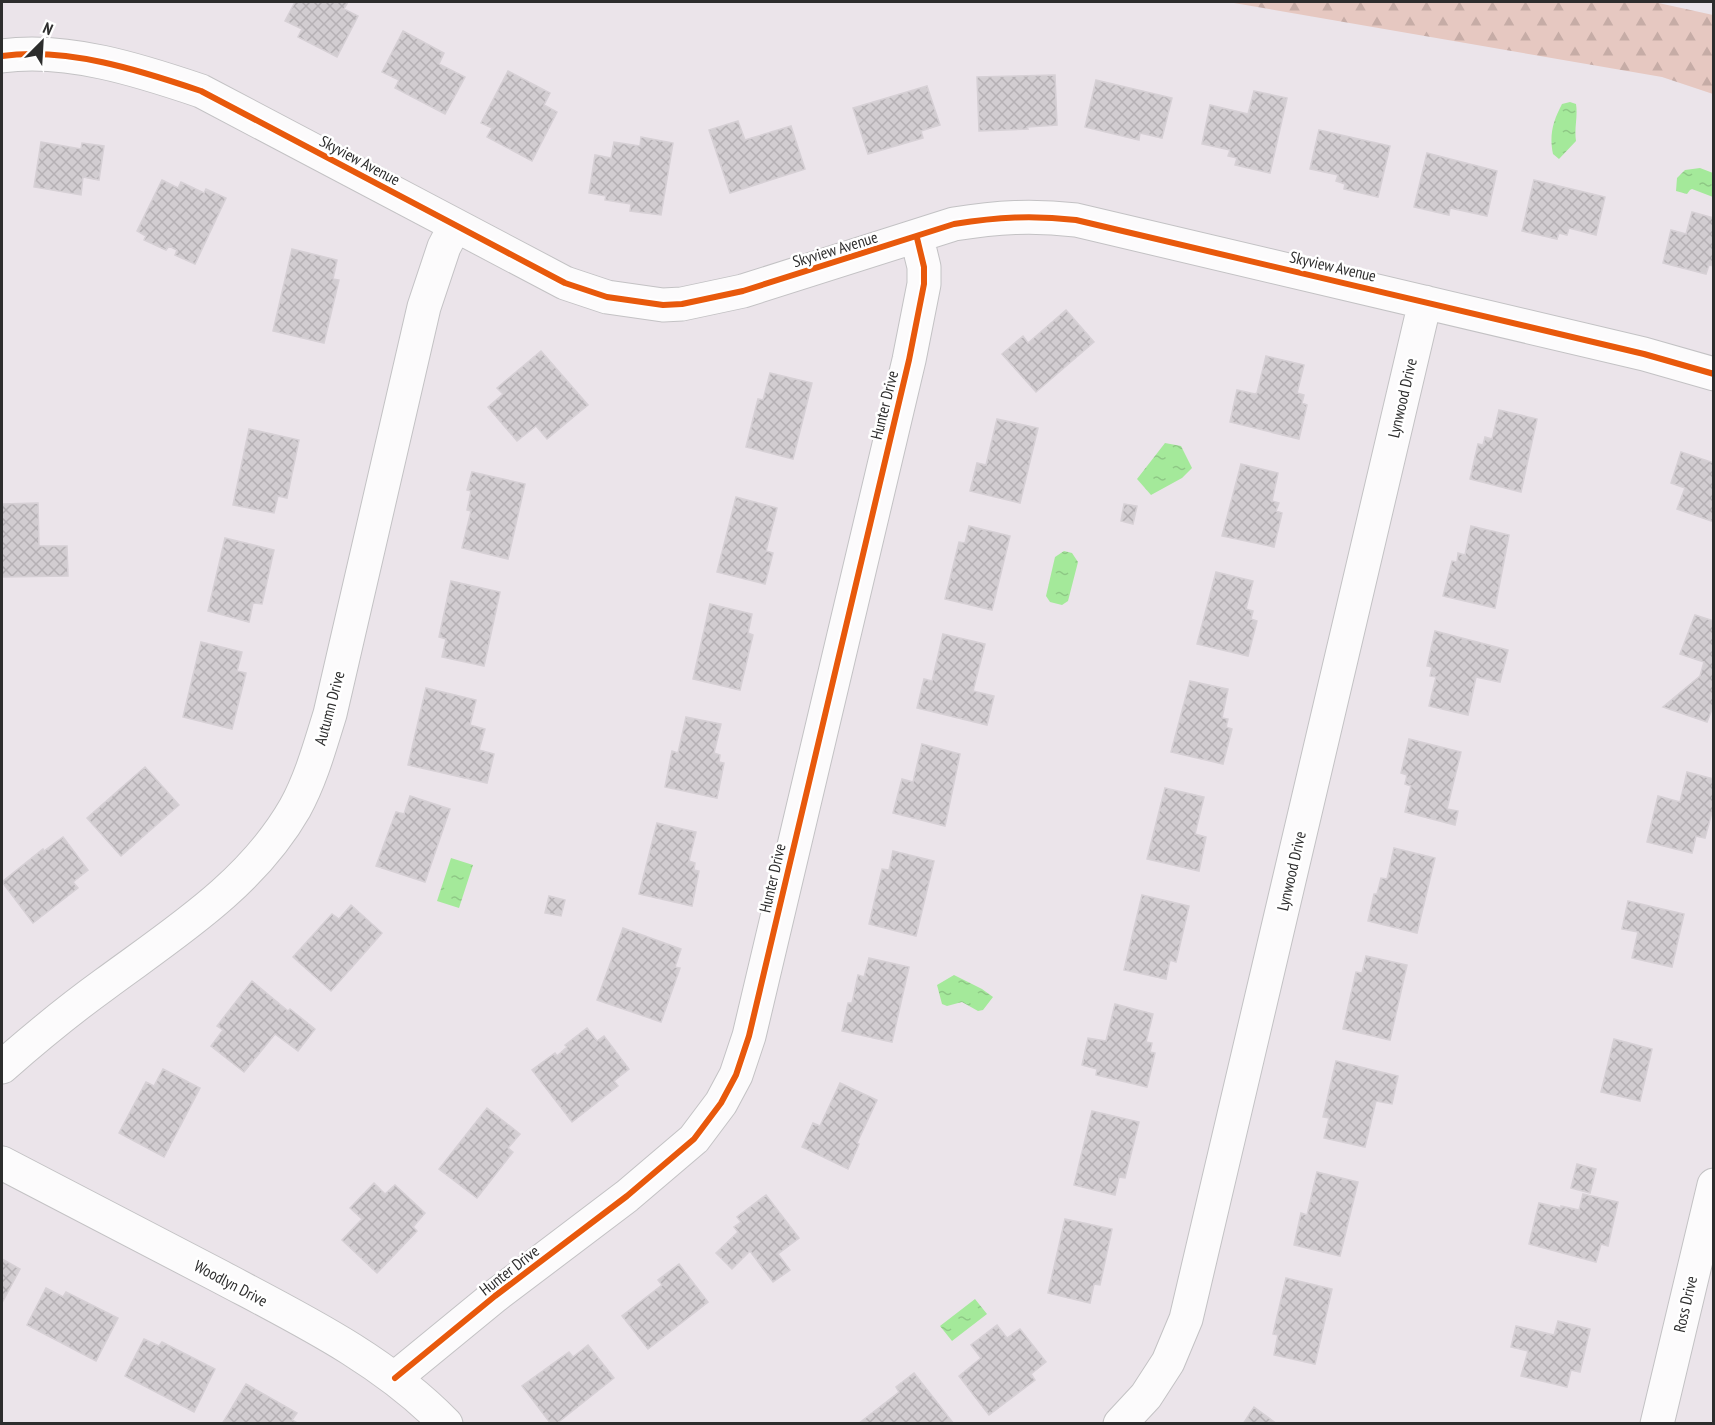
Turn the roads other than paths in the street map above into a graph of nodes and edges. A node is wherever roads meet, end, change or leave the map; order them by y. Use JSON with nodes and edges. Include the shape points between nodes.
{"nodes":[{"id":1,"x":2,"y":56,"type":"edge"},
{"id":2,"x":455,"y":226,"type":"junction"},
{"id":3,"x":917,"y":238,"type":"junction"},
{"id":4,"x":1425,"y":302,"type":"junction"},
{"id":5,"x":1713,"y":374,"type":"edge"},
{"id":6,"x":2,"y":1067,"type":"edge"},
{"id":7,"x":2,"y":1163,"type":"edge"},
{"id":8,"x":1713,"y":1185,"type":"edge"},
{"id":9,"x":395,"y":1378,"type":"junction"},
{"id":10,"x":446,"y":1424,"type":"edge"},
{"id":11,"x":1119,"y":1424,"type":"edge"},
{"id":12,"x":1657,"y":1424,"type":"edge"}],
"edges":[{"from":1,"to":2,"type":"street","name":"Skyview Avenue","via":[[43,55],[99,61],[201,91]]},
{"from":2,"to":3,"type":"street","name":"Skyview Avenue","via":[[565,283],[607,297],[663,305],[743,291]]},
{"from":2,"to":6,"type":"street","name":"Autumn Drive","via":[[424,307],[330,714],[295,808],[268,848],[239,880],[192,920],[66,1012]]},
{"from":3,"to":4,"type":"street","name":"Skyview Avenue","via":[[954,224],[987,219],[1039,216],[1076,220]]},
{"from":3,"to":9,"type":"street","name":"Hunter Drive","via":[[924,284],[909,360],[749,1036],[736,1075],[722,1103],[694,1139]]},
{"from":4,"to":5,"type":"street","name":"Skyview Avenue"},
{"from":4,"to":11,"type":"street","name":"Lynwood Drive","via":[[1186,1319],[1168,1362],[1146,1396]]},
{"from":7,"to":9,"type":"street","name":"Woodlyn Drive","via":[[297,1317]]},
{"from":8,"to":12,"type":"street","name":"Ross Drive"},
{"from":9,"to":10,"type":"street","name":"Woodlyn Drive"}]}
